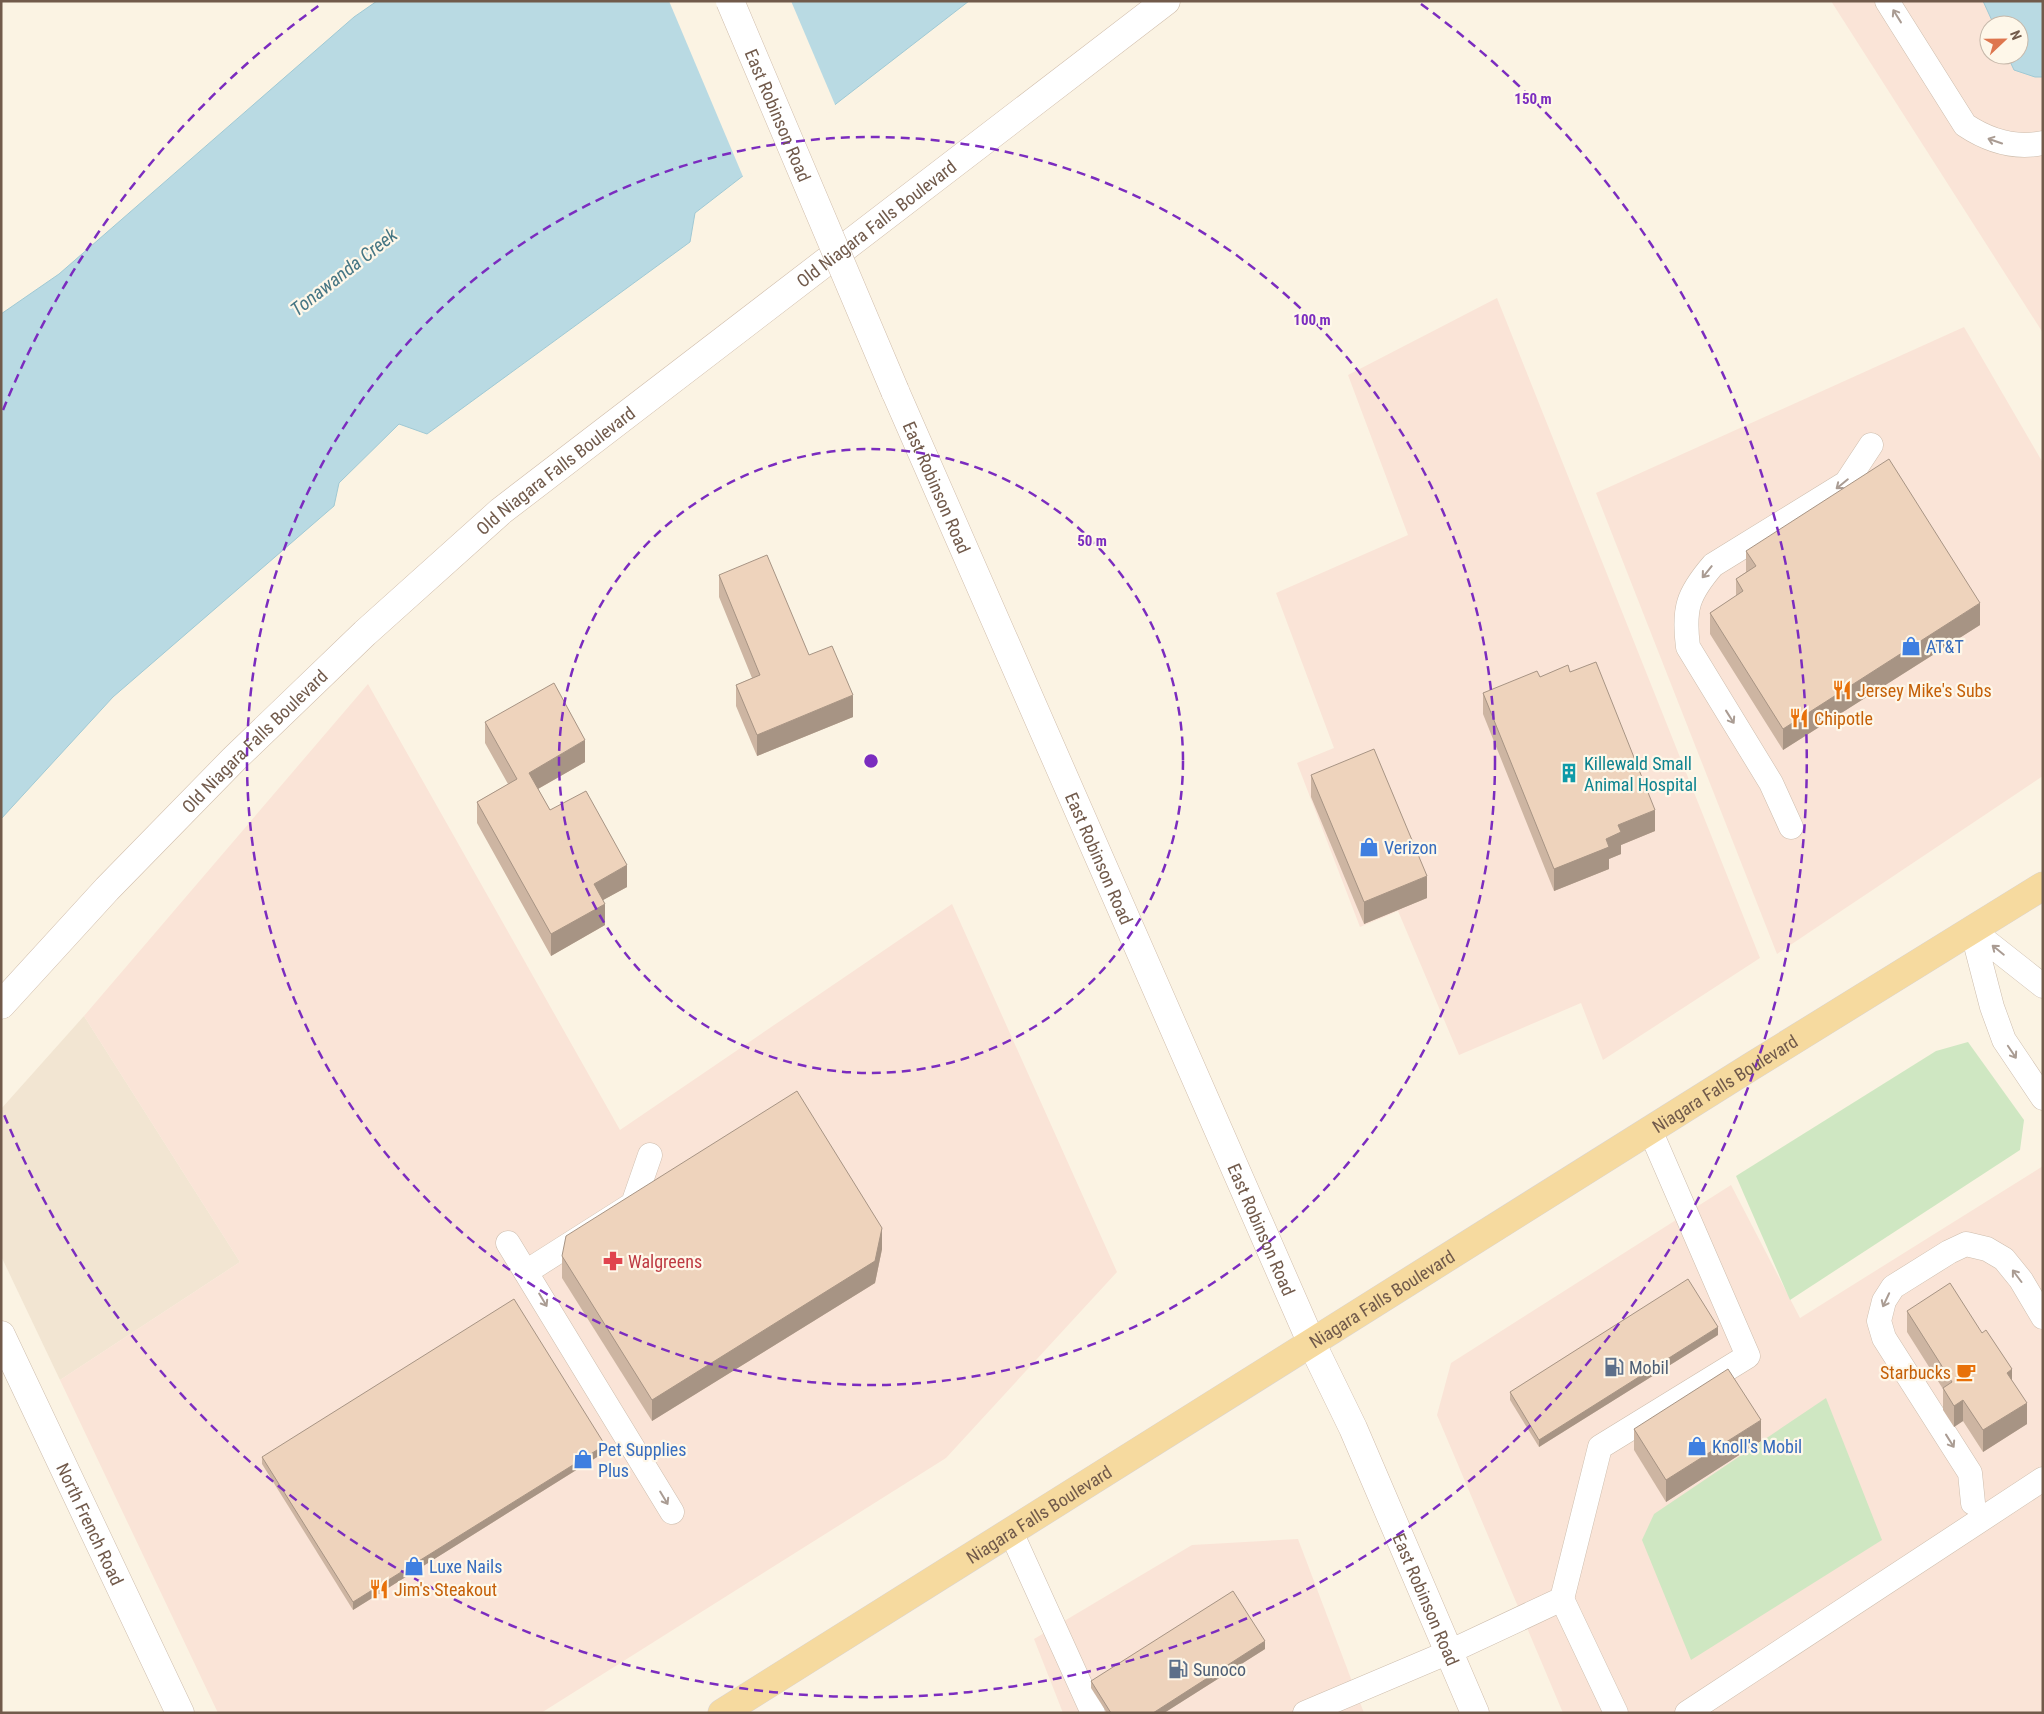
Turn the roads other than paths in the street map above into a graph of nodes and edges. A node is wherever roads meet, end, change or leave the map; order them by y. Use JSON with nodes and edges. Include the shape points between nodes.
{"nodes":[{"id":1,"x":730,"y":1,"type":"edge"},
{"id":2,"x":1166,"y":1,"type":"edge"},
{"id":3,"x":1887,"y":1,"type":"edge"},
{"id":4,"x":2043,"y":143,"type":"edge"},
{"id":5,"x":1871,"y":445,"type":"dead end"},
{"id":6,"x":1791,"y":827,"type":"dead end"},
{"id":7,"x":2043,"y":886,"type":"edge"},
{"id":8,"x":1972,"y":930,"type":"junction"},
{"id":9,"x":2043,"y":986,"type":"edge"},
{"id":10,"x":1,"y":1004,"type":"edge"},
{"id":11,"x":2043,"y":1098,"type":"edge"},
{"id":12,"x":1650,"y":1130,"type":"junction"},
{"id":13,"x":650,"y":1155,"type":"dead end"},
{"id":14,"x":508,"y":1243,"type":"dead end"},
{"id":15,"x":526,"y":1272,"type":"junction"},
{"id":16,"x":2043,"y":1317,"type":"edge"},
{"id":17,"x":1,"y":1335,"type":"edge"},
{"id":18,"x":1312,"y":1344,"type":"junction"},
{"id":19,"x":2043,"y":1478,"type":"edge"},
{"id":20,"x":1973,"y":1504,"type":"dead end"},
{"id":21,"x":672,"y":1512,"type":"dead end"},
{"id":22,"x":1011,"y":1532,"type":"junction"},
{"id":23,"x":1562,"y":1599,"type":"junction"},
{"id":24,"x":1449,"y":1652,"type":"junction"},
{"id":25,"x":180,"y":1713,"type":"edge"},
{"id":26,"x":722,"y":1713,"type":"edge"},
{"id":27,"x":1093,"y":1713,"type":"edge"},
{"id":28,"x":1305,"y":1713,"type":"edge"},
{"id":29,"x":1475,"y":1713,"type":"edge"},
{"id":30,"x":1616,"y":1713,"type":"edge"},
{"id":31,"x":1687,"y":1713,"type":"edge"}],
"edges":[{"from":1,"to":18,"type":"street","name":"East Robinson Road","bridge":true,"via":[[895,391]]},
{"from":2,"to":10,"type":"street","name":"Old Niagara Falls Boulevard","via":[[501,511],[234,759]]},
{"from":4,"to":3,"type":"lane","one_way":true,"via":[[2004,144],[1983,137],[1965,125]]},
{"from":5,"to":6,"type":"lane","one_way":true,"via":[[1846,482],[1713,564],[1688,601],[1685,622],[1688,646],[1771,783]]},
{"from":7,"to":8,"type":"main road","name":"Niagara Falls Boulevard"},
{"from":9,"to":8,"type":"lane","one_way":true},
{"from":8,"to":11,"type":"lane","one_way":true,"via":[[2004,1040]]},
{"from":8,"to":12,"type":"main road","name":"Niagara Falls Boulevard"},
{"from":12,"to":18,"type":"main road","name":"Niagara Falls Boulevard"},
{"from":12,"to":23,"type":"lane","via":[[1748,1356],[1600,1447]]},
{"from":13,"to":15,"type":"lane","via":[[633,1204]]},
{"from":14,"to":15,"type":"lane"},
{"from":15,"to":21,"type":"lane","one_way":true},
{"from":16,"to":20,"type":"lane","one_way":true,"via":[[2004,1259],[1987,1249],[1966,1244],[1893,1287],[1884,1301],[1878,1321],[1884,1338],[1970,1474]]},
{"from":17,"to":25,"type":"street","name":"North French Road"},
{"from":18,"to":22,"type":"main road","name":"Niagara Falls Boulevard"},
{"from":18,"to":24,"type":"street","name":"East Robinson Road","via":[[1354,1428]]},
{"from":19,"to":31,"type":"lane"},
{"from":22,"to":26,"type":"main road","name":"Niagara Falls Boulevard"},
{"from":22,"to":27,"type":"lane"},
{"from":23,"to":24,"type":"lane"},
{"from":23,"to":30,"type":"lane"},
{"from":24,"to":28,"type":"lane"},
{"from":24,"to":29,"type":"street","name":"East Robinson Road"}]}
